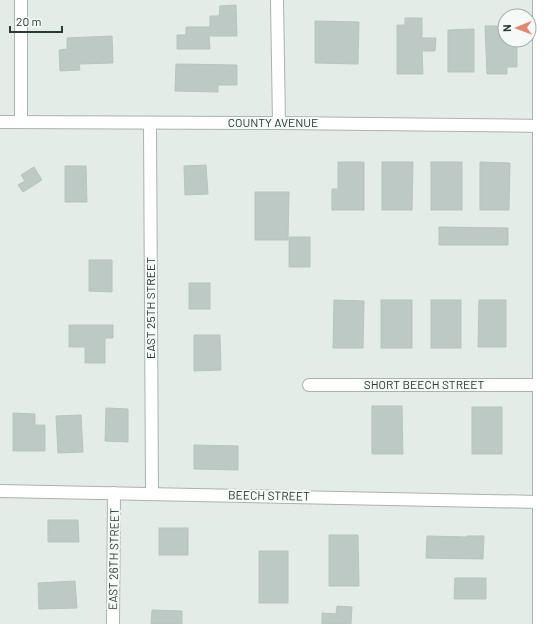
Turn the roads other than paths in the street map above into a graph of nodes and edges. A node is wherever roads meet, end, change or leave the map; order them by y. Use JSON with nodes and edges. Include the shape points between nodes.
{"nodes":[{"id":1,"x":22,"y":0,"type":"edge"},
{"id":2,"x":277,"y":0,"type":"edge"},
{"id":3,"x":539,"y":0,"type":"edge"},
{"id":4,"x":0,"y":122,"type":"edge"},
{"id":5,"x":21,"y":122,"type":"junction"},
{"id":6,"x":150,"y":123,"type":"junction"},
{"id":7,"x":279,"y":123,"type":"junction"},
{"id":8,"x":542,"y":126,"type":"edge"},
{"id":9,"x":309,"y":385,"type":"dead end"},
{"id":10,"x":542,"y":385,"type":"edge"},
{"id":11,"x":0,"y":491,"type":"edge"},
{"id":12,"x":114,"y":493,"type":"junction"},
{"id":13,"x":152,"y":494,"type":"junction"},
{"id":14,"x":539,"y":502,"type":"junction"},
{"id":15,"x":113,"y":624,"type":"edge"},
{"id":16,"x":538,"y":624,"type":"edge"}],
"edges":[{"from":1,"to":5,"type":"street"},
{"from":2,"to":7,"type":"street"},
{"from":3,"to":8,"type":"street"},
{"from":4,"to":5,"type":"street","name":"COUNTY AVENUE"},
{"from":5,"to":6,"type":"street","name":"COUNTY AVENUE"},
{"from":6,"to":7,"type":"street","name":"COUNTY AVENUE"},
{"from":6,"to":13,"type":"street","name":"EAST 25TH STREET"},
{"from":7,"to":8,"type":"street","name":"COUNTY AVENUE"},
{"from":8,"to":10,"type":"street"},
{"from":9,"to":10,"type":"street","name":"SHORT BEECH STREET"},
{"from":10,"to":14,"type":"street"},
{"from":11,"to":12,"type":"street","name":"BEECH STREET"},
{"from":12,"to":13,"type":"street","name":"BEECH STREET"},
{"from":12,"to":15,"type":"street","name":"EAST 26TH STREET"},
{"from":13,"to":14,"type":"street","name":"BEECH STREET"},
{"from":14,"to":16,"type":"street"}]}
